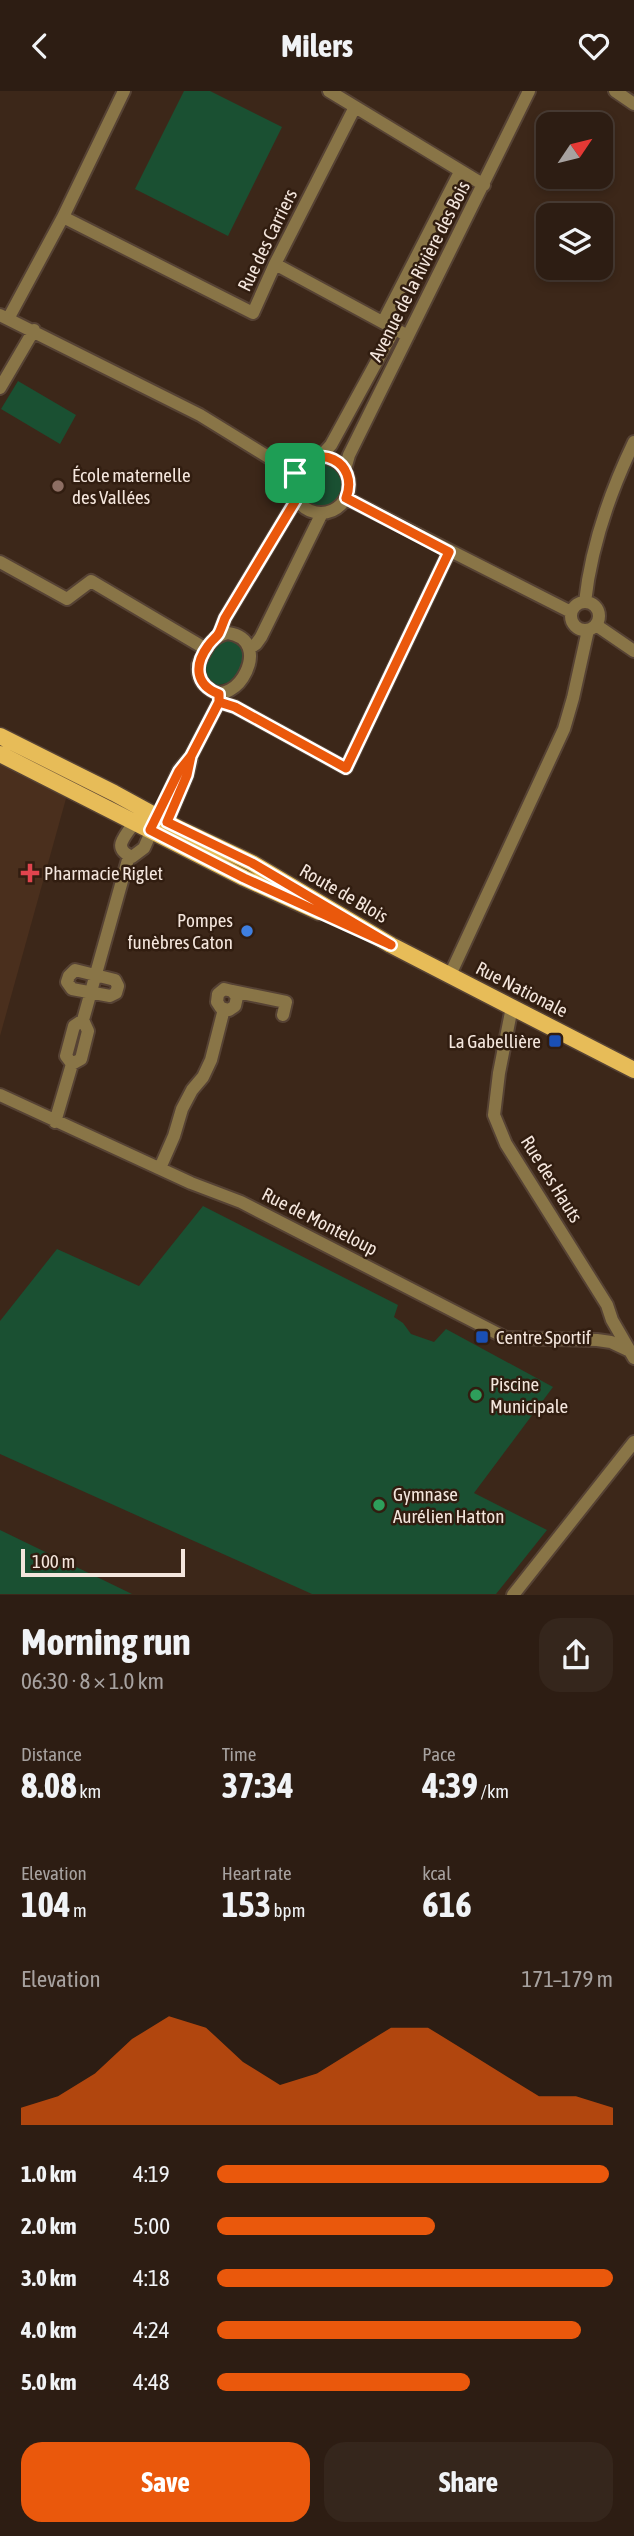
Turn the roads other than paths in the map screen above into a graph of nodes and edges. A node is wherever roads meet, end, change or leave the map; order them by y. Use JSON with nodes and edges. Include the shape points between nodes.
{"nodes":[{"id":1,"x":124,"y":91,"type":"edge"},
{"id":2,"x":329,"y":91,"type":"edge"},
{"id":3,"x":529,"y":91,"type":"edge"},
{"id":4,"x":615,"y":91,"type":"edge"},
{"id":5,"x":634,"y":104,"type":"edge"},
{"id":6,"x":355,"y":107,"type":"junction"},
{"id":7,"x":460,"y":171,"type":"junction"},
{"id":8,"x":484,"y":185,"type":"junction"},
{"id":9,"x":63,"y":217,"type":"junction"},
{"id":10,"x":275,"y":264,"type":"junction"},
{"id":11,"x":4,"y":317,"type":"edge"},
{"id":12,"x":389,"y":325,"type":"junction"},
{"id":13,"x":34,"y":330,"type":"junction"},
{"id":14,"x":408,"y":336,"type":"junction"},
{"id":15,"x":0,"y":388,"type":"edge"},
{"id":16,"x":634,"y":442,"type":"edge"},
{"id":17,"x":321,"y":456,"type":"junction"},
{"id":18,"x":345,"y":469,"type":"junction"},
{"id":19,"x":295,"y":473,"type":"junction"},
{"id":20,"x":346,"y":498,"type":"junction"},
{"id":21,"x":296,"y":500,"type":"junction"},
{"id":22,"x":322,"y":513,"type":"junction"},
{"id":23,"x":449,"y":552,"type":"junction"},
{"id":24,"x":0,"y":562,"type":"edge"},
{"id":25,"x":585,"y":602,"type":"junction"},
{"id":26,"x":571,"y":612,"type":"junction"},
{"id":27,"x":592,"y":628,"type":"junction"},
{"id":28,"x":219,"y":635,"type":"junction"},
{"id":29,"x":250,"y":648,"type":"junction"},
{"id":30,"x":206,"y":649,"type":"junction"},
{"id":31,"x":634,"y":651,"type":"edge"},
{"id":32,"x":219,"y":698,"type":"junction"},
{"id":33,"x":0,"y":736,"type":"edge"},
{"id":34,"x":0,"y":754,"type":"edge"},
{"id":35,"x":135,"y":822,"type":"junction"},
{"id":36,"x":158,"y":823,"type":"junction"},
{"id":37,"x":129,"y":856,"type":"junction"},
{"id":38,"x":391,"y":945,"type":"joint"},
{"id":39,"x":95,"y":975,"type":"junction"},
{"id":40,"x":450,"y":975,"type":"junction"},
{"id":41,"x":91,"y":992,"type":"junction"},
{"id":42,"x":512,"y":1007,"type":"junction"},
{"id":43,"x":283,"y":1015,"type":"dead end"},
{"id":44,"x":634,"y":1070,"type":"edge"},
{"id":45,"x":0,"y":1095,"type":"edge"},
{"id":46,"x":55,"y":1122,"type":"junction"},
{"id":47,"x":160,"y":1168,"type":"junction"},
{"id":48,"x":631,"y":1354,"type":"edge"},
{"id":49,"x":634,"y":1441,"type":"edge"},
{"id":50,"x":513,"y":1594,"type":"edge"}],
"edges":[{"from":1,"to":9,"type":"street"},
{"from":2,"to":6,"type":"street"},
{"from":3,"to":8,"type":"street","name":"Avenue de la Rivière des Bois"},
{"from":4,"to":5,"type":"street"},
{"from":6,"to":7,"type":"street"},
{"from":6,"to":10,"type":"street","name":"Rue des Carriers"},
{"from":7,"to":8,"type":"street"},
{"from":7,"to":12,"type":"street","name":"Avenue de la Rivière des Bois"},
{"from":8,"to":14,"type":"street","name":"Avenue de la Rivière des Bois"},
{"from":9,"to":10,"type":"street","name":"Rue des Carriers","via":[[253,313]]},
{"from":9,"to":11,"type":"street"},
{"from":10,"to":12,"type":"street"},
{"from":11,"to":13,"type":"street"},
{"from":12,"to":14,"type":"street"},
{"from":12,"to":17,"type":"street","name":"Avenue de la Rivière des Bois","via":[[331,445]]},
{"from":13,"to":15,"type":"street"},
{"from":13,"to":19,"type":"street","via":[[200,415]]},
{"from":14,"to":18,"type":"street","name":"Avenue de la Rivière des Bois"},
{"from":16,"to":25,"type":"street","via":[[601,527]]},
{"from":17,"to":18,"type":"street"},
{"from":17,"to":19,"type":"street","name":"Avenue de la Rivière des Bois","via":[[305,461]]},
{"from":18,"to":20,"type":"street","name":"Avenue de la Rivière des Bois"},
{"from":19,"to":21,"type":"street"},
{"from":20,"to":22,"type":"street"},
{"from":20,"to":23,"type":"street"},
{"from":21,"to":22,"type":"street","via":[[307,510]]},
{"from":21,"to":28,"type":"street"},
{"from":22,"to":29,"type":"street","via":[[261,637]]},
{"from":23,"to":26,"type":"street"},
{"from":23,"to":32,"type":"street","via":[[346,768]]},
{"from":24,"to":30,"type":"street","via":[[67,599],[91,581]]},
{"from":25,"to":26,"type":"street"},
{"from":25,"to":27,"type":"street","via":[[598,610]]},
{"from":26,"to":27,"type":"street","via":[[575,627]]},
{"from":27,"to":31,"type":"street"},
{"from":27,"to":40,"type":"street","via":[[564,729]]},
{"from":28,"to":29,"type":"street","via":[[240,637]]},
{"from":28,"to":30,"type":"street"},
{"from":29,"to":32,"type":"street","via":[[251,659],[237,686]]},
{"from":30,"to":32,"type":"street","via":[[198,665],[200,681]]},
{"from":32,"to":36,"type":"street","via":[[191,756],[187,775]]},
{"from":33,"to":36,"type":"main road","name":"Route de Blois"},
{"from":34,"to":35,"type":"main road","name":"Route de Blois"},
{"from":35,"to":36,"type":"main road","name":"Route de Blois"},
{"from":35,"to":37,"type":"street","via":[[121,841]]},
{"from":36,"to":37,"type":"street","via":[[140,853]]},
{"from":36,"to":38,"type":"main road","name":"Route de Blois","via":[[252,863]]},
{"from":37,"to":39,"type":"street"},
{"from":38,"to":40,"type":"main road","name":"Rue Nationale"},
{"from":39,"to":41,"type":"street"},
{"from":39,"to":41,"type":"street","via":[[115,980],[118,986],[110,996]]},
{"from":39,"to":41,"type":"street","via":[[75,970],[67,982],[72,989]]},
{"from":40,"to":42,"type":"main road","name":"Rue Nationale"},
{"from":41,"to":46,"type":"street","via":[[83,1020],[74,1026],[66,1056],[72,1064]]},
{"from":42,"to":44,"type":"main road","name":"Rue Nationale"},
{"from":42,"to":48,"type":"street","name":"Rue des Hauts","via":[[494,1115],[506,1144],[607,1305]]},
{"from":43,"to":47,"type":"street","via":[[286,1002],[232,991],[237,997],[235,1006],[224,1009],[211,1060],[182,1109]]},
{"from":45,"to":46,"type":"street","name":"Rue de Monteloup"},
{"from":46,"to":47,"type":"street","name":"Rue de Monteloup"},
{"from":47,"to":48,"type":"street","name":"Rue de Monteloup","via":[[241,1202],[506,1338],[597,1340]]},
{"from":49,"to":50,"type":"street"}]}
